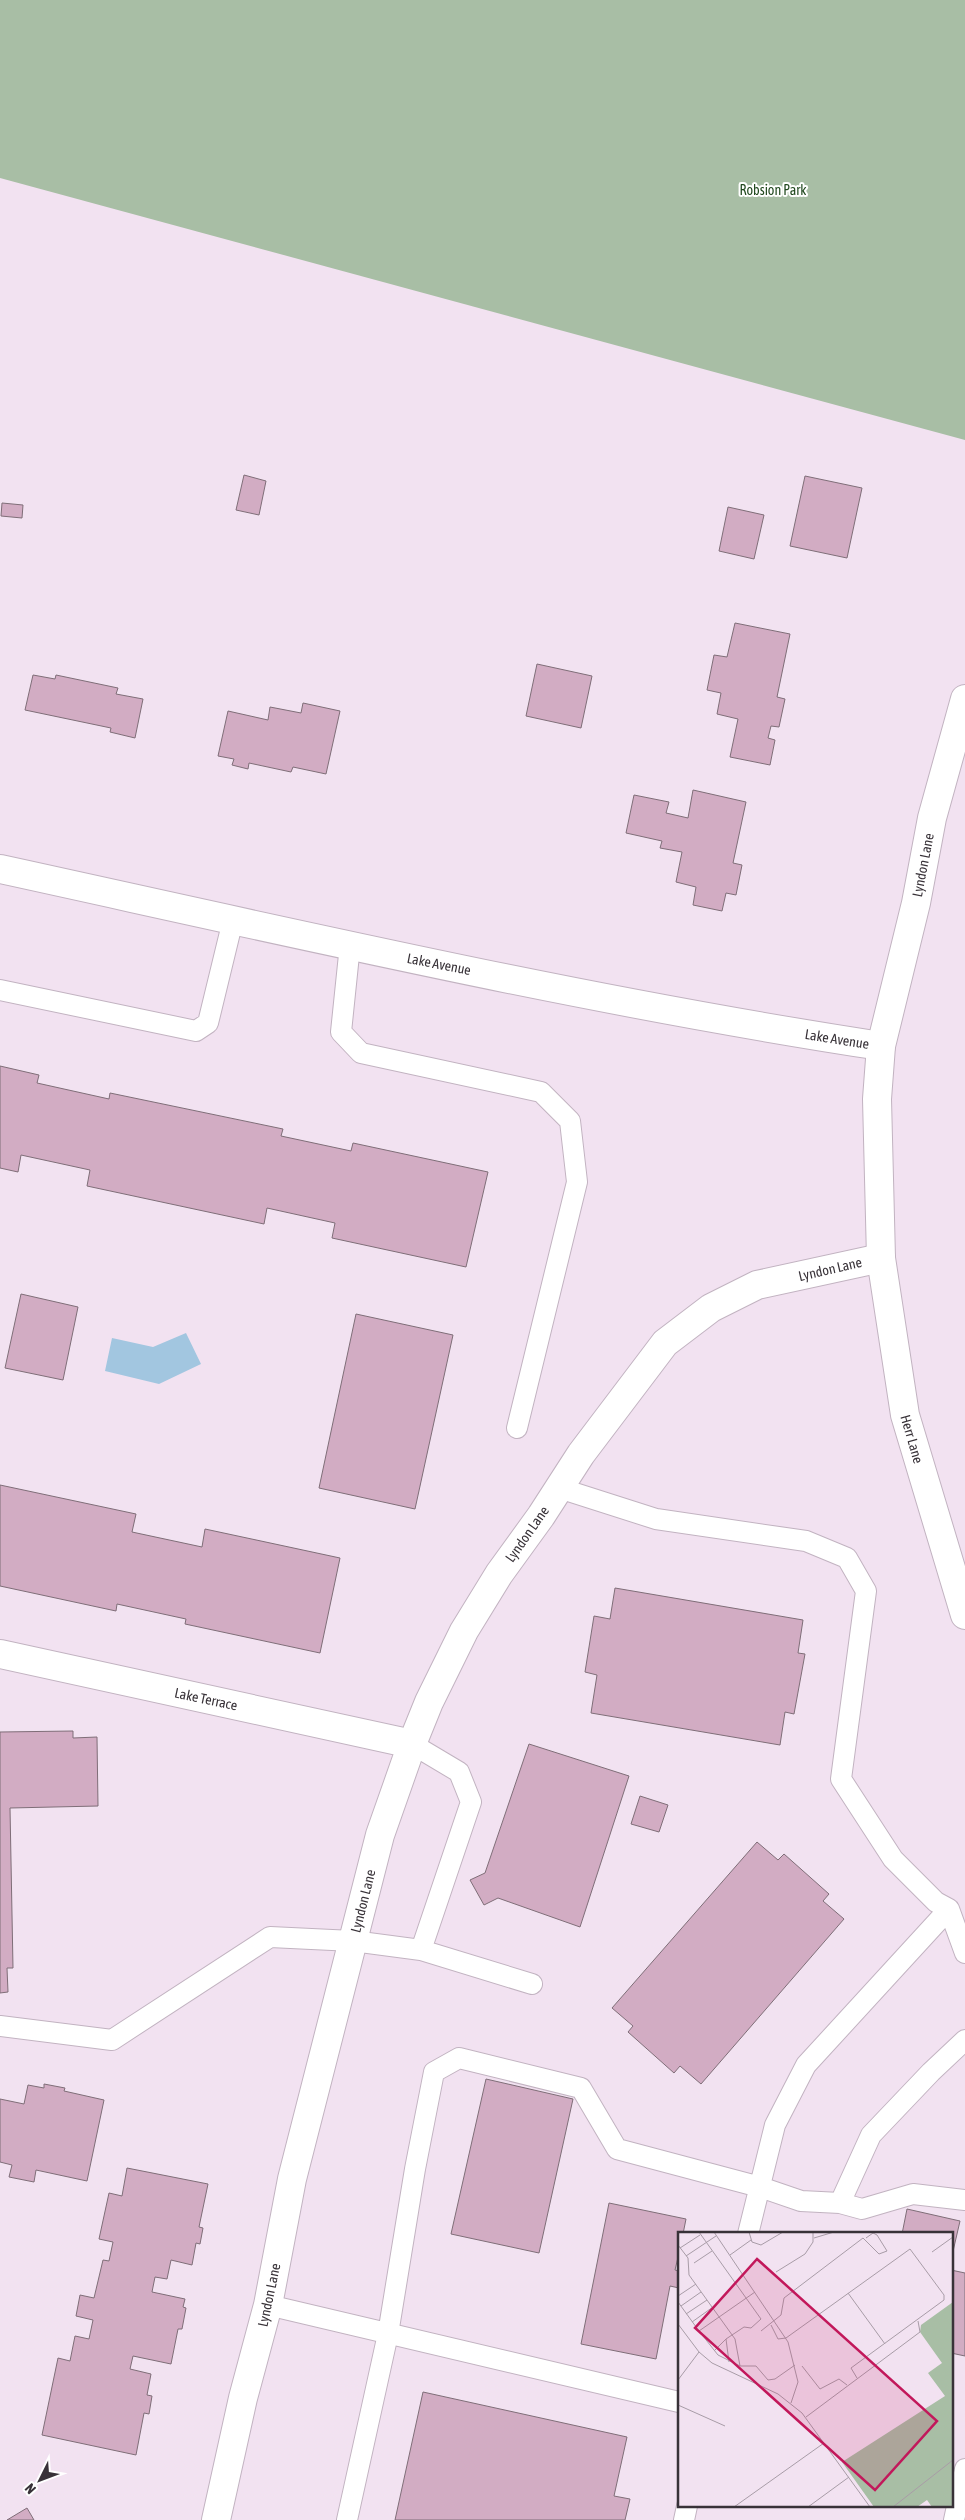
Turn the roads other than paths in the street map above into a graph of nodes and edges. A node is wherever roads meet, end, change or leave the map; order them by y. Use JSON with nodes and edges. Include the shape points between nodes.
{"nodes":[{"id":1,"x":965,"y":699,"type":"edge"},
{"id":2,"x":962,"y":729,"type":"edge"},
{"id":3,"x":0,"y":869,"type":"edge"},
{"id":4,"x":233,"y":920,"type":"junction"},
{"id":5,"x":350,"y":945,"type":"junction"},
{"id":6,"x":0,"y":990,"type":"edge"},
{"id":7,"x":882,"y":1046,"type":"junction"},
{"id":8,"x":881,"y":1258,"type":"junction"},
{"id":9,"x":517,"y":1428,"type":"dead end"},
{"id":10,"x":559,"y":1488,"type":"junction"},
{"id":11,"x":965,"y":1616,"type":"edge"},
{"id":12,"x":0,"y":1654,"type":"edge"},
{"id":13,"x":412,"y":1744,"type":"junction"},
{"id":14,"x":948,"y":1909,"type":"junction"},
{"id":15,"x":353,"y":1941,"type":"junction"},
{"id":16,"x":421,"y":1950,"type":"junction"},
{"id":17,"x":965,"y":1953,"type":"edge"},
{"id":18,"x":532,"y":1984,"type":"dead end"},
{"id":19,"x":0,"y":2026,"type":"edge"},
{"id":20,"x":965,"y":2040,"type":"edge"},
{"id":21,"x":760,"y":2187,"type":"junction"},
{"id":22,"x":965,"y":2200,"type":"edge"},
{"id":23,"x":840,"y":2203,"type":"junction"},
{"id":24,"x":749,"y":2232,"type":"edge"},
{"id":25,"x":268,"y":2305,"type":"junction"},
{"id":26,"x":388,"y":2334,"type":"junction"},
{"id":27,"x":678,"y":2402,"type":"edge"},
{"id":28,"x":952,"y":2466,"type":"edge"},
{"id":29,"x":965,"y":2469,"type":"edge"},
{"id":30,"x":216,"y":2520,"type":"edge"},
{"id":31,"x":347,"y":2520,"type":"edge"},
{"id":32,"x":954,"y":2520,"type":"edge"}],
"edges":[{"from":1,"to":2,"type":"street","name":"Lyndon Lane"},
{"from":2,"to":7,"type":"street","name":"Lyndon Lane","via":[[932,818],[916,903]]},
{"from":3,"to":4,"type":"street","name":"Lake Avenue"},
{"from":4,"to":5,"type":"street","name":"Lake Avenue"},
{"from":4,"to":6,"type":"lane","via":[[208,1023],[196,1031]]},
{"from":5,"to":7,"type":"street","name":"Lake Avenue","via":[[752,1026]]},
{"from":5,"to":9,"type":"lane","via":[[341,1032],[361,1053],[542,1092],[570,1121],[577,1182]]},
{"from":7,"to":8,"type":"street","name":"Lyndon Lane","via":[[877,1099]]},
{"from":8,"to":10,"type":"street","name":"Lyndon Lane","via":[[757,1286],[710,1308],[665,1344],[580,1454]]},
{"from":8,"to":11,"type":"street","name":"Herr Lane","via":[[905,1415]]},
{"from":10,"to":13,"type":"street","name":"Lyndon Lane","via":[[464,1631]]},
{"from":10,"to":14,"type":"lane","via":[[656,1519],[806,1540],[847,1558],[866,1591],[841,1779],[892,1859],[936,1902]]},
{"from":12,"to":13,"type":"street","name":"Lake Terrace"},
{"from":13,"to":15,"type":"street","name":"Lyndon Lane","via":[[380,1835]]},
{"from":13,"to":16,"type":"lane","via":[[459,1772],[471,1802]]},
{"from":14,"to":17,"type":"lane"},
{"from":14,"to":21,"type":"lane","via":[[806,2065],[775,2125]]},
{"from":15,"to":16,"type":"lane"},
{"from":15,"to":19,"type":"lane","via":[[270,1937],[112,2040]]},
{"from":15,"to":25,"type":"street","name":"Lyndon Lane","via":[[292,2178]]},
{"from":16,"to":18,"type":"lane"},
{"from":20,"to":23,"type":"lane","via":[[871,2135]]},
{"from":21,"to":23,"type":"lane","via":[[801,2201]]},
{"from":21,"to":24,"type":"lane"},
{"from":21,"to":26,"type":"lane","via":[[617,2149],[580,2088],[459,2058],[434,2072]]},
{"from":22,"to":23,"type":"lane","via":[[913,2194],[862,2209]]},
{"from":25,"to":26,"type":"lane"},
{"from":25,"to":30,"type":"street","name":"Lyndon Lane"},
{"from":26,"to":27,"type":"lane"},
{"from":26,"to":31,"type":"lane"},
{"from":28,"to":29,"type":"lane"},
{"from":29,"to":32,"type":"lane"}]}
